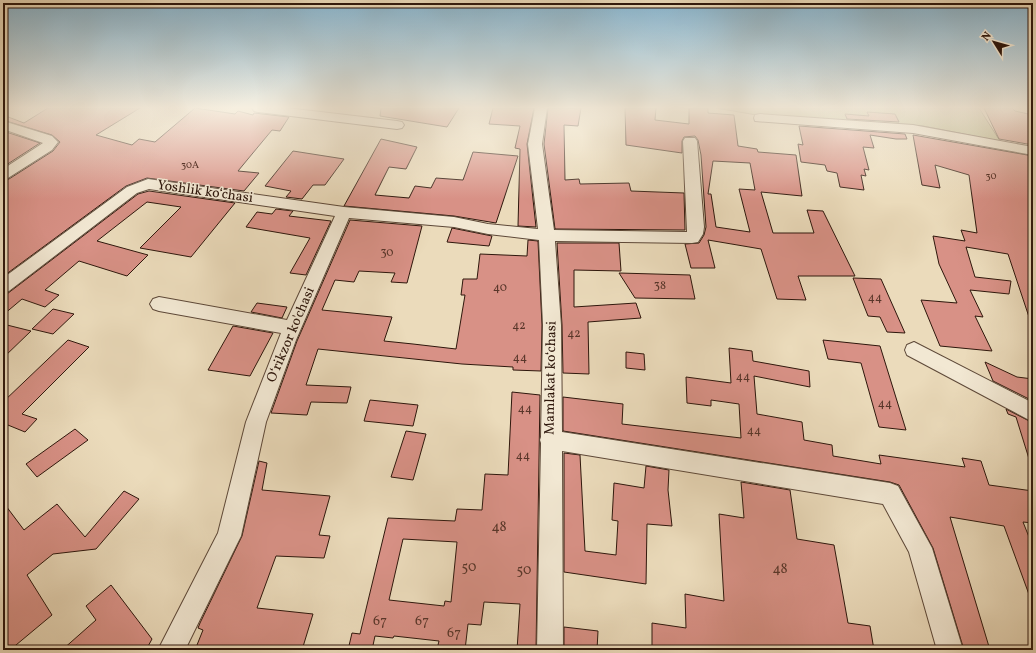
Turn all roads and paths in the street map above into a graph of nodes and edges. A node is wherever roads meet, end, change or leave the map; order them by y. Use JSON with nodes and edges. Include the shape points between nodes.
{"nodes":[{"id":1,"x":47,"y":138,"type":"edge"},
{"id":2,"x":536,"y":138,"type":"edge"},
{"id":3,"x":965,"y":138,"type":"edge"},
{"id":4,"x":690,"y":141,"type":"dead end"},
{"id":5,"x":1033,"y":151,"type":"edge"},
{"id":6,"x":3,"y":175,"type":"edge"},
{"id":7,"x":344,"y":212,"type":"junction"},
{"id":8,"x":547,"y":235,"type":"junction"},
{"id":9,"x":3,"y":287,"type":"edge"},
{"id":10,"x":159,"y":304,"type":"dead end"},
{"id":11,"x":293,"y":328,"type":"junction"},
{"id":12,"x":914,"y":350,"type":"dead end"},
{"id":13,"x":1033,"y":413,"type":"edge"},
{"id":14,"x":550,"y":440,"type":"junction"},
{"id":15,"x":171,"y":650,"type":"edge"},
{"id":16,"x":550,"y":650,"type":"edge"},
{"id":17,"x":950,"y":650,"type":"edge"}],
"edges":[{"from":1,"to":6,"type":"street","via":[[51,142],[47,147]]},
{"from":2,"to":8,"type":"street","name":"Mamlakat koʻchasi"},
{"from":3,"to":5,"type":"street"},
{"from":4,"to":8,"type":"street","via":[[696,227],[692,238]]},
{"from":7,"to":8,"type":"street","via":[[454,222],[488,229]]},
{"from":7,"to":9,"type":"street","name":"Yoshlik koʻchasi","via":[[148,184],[132,190]]},
{"from":7,"to":11,"type":"street","name":"Oʻrikzor ko'chasi"},
{"from":8,"to":14,"type":"street","name":"Mamlakat koʻchasi","via":[[552,325]]},
{"from":10,"to":11,"type":"street"},
{"from":11,"to":15,"type":"street","name":"Oʻrikzor ko'chasi","via":[[256,422],[228,536]]},
{"from":12,"to":13,"type":"street"},
{"from":14,"to":16,"type":"street","name":"Mamlakat koʻchasi"},
{"from":14,"to":17,"type":"street","via":[[890,494],[920,548]]}]}
